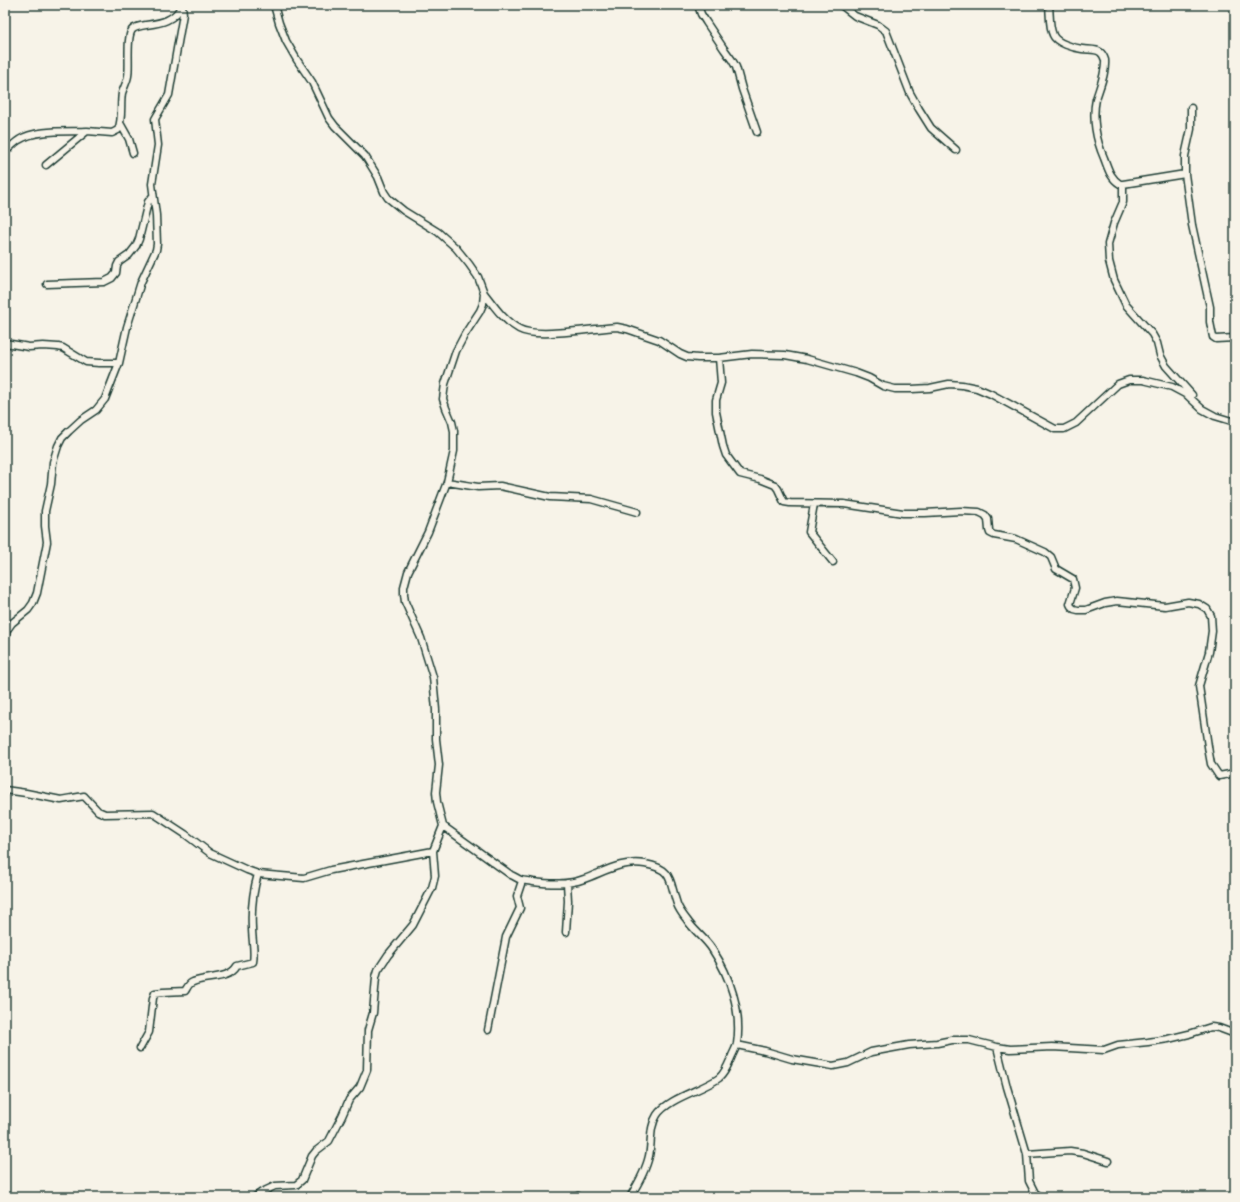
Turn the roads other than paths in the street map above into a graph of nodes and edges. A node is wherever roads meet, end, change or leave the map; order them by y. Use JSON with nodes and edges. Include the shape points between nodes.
{"nodes":[{"id":1,"x":182,"y":5,"type":"edge"},
{"id":2,"x":274,"y":5,"type":"edge"},
{"id":3,"x":698,"y":5,"type":"edge"},
{"id":4,"x":841,"y":5,"type":"edge"},
{"id":5,"x":1049,"y":5,"type":"edge"},
{"id":6,"x":1191,"y":108,"type":"dead end"},
{"id":7,"x":120,"y":123,"type":"junction"},
{"id":8,"x":87,"y":131,"type":"junction"},
{"id":9,"x":757,"y":132,"type":"dead end"},
{"id":10,"x":956,"y":150,"type":"dead end"},
{"id":11,"x":5,"y":152,"type":"edge"},
{"id":12,"x":133,"y":153,"type":"dead end"},
{"id":13,"x":46,"y":165,"type":"dead end"},
{"id":14,"x":1185,"y":174,"type":"junction"},
{"id":15,"x":1123,"y":184,"type":"junction"},
{"id":16,"x":153,"y":196,"type":"junction"},
{"id":17,"x":47,"y":284,"type":"dead end"},
{"id":18,"x":484,"y":293,"type":"junction"},
{"id":19,"x":1235,"y":338,"type":"edge"},
{"id":20,"x":5,"y":343,"type":"edge"},
{"id":21,"x":719,"y":358,"type":"junction"},
{"id":22,"x":119,"y":363,"type":"junction"},
{"id":23,"x":1196,"y":402,"type":"junction"},
{"id":24,"x":1235,"y":422,"type":"edge"},
{"id":25,"x":447,"y":482,"type":"junction"},
{"id":26,"x":814,"y":504,"type":"junction"},
{"id":27,"x":637,"y":512,"type":"dead end"},
{"id":28,"x":833,"y":562,"type":"dead end"},
{"id":29,"x":5,"y":638,"type":"edge"},
{"id":30,"x":1235,"y":773,"type":"edge"},
{"id":31,"x":5,"y":790,"type":"edge"},
{"id":32,"x":443,"y":826,"type":"junction"},
{"id":33,"x":433,"y":851,"type":"junction"},
{"id":34,"x":258,"y":874,"type":"junction"},
{"id":35,"x":522,"y":880,"type":"junction"},
{"id":36,"x":567,"y":884,"type":"junction"},
{"id":37,"x":566,"y":932,"type":"dead end"},
{"id":38,"x":488,"y":1030,"type":"dead end"},
{"id":39,"x":1235,"y":1034,"type":"edge"},
{"id":40,"x":737,"y":1045,"type":"junction"},
{"id":41,"x":997,"y":1047,"type":"junction"},
{"id":42,"x":140,"y":1048,"type":"dead end"},
{"id":43,"x":1027,"y":1154,"type":"junction"},
{"id":44,"x":1108,"y":1161,"type":"dead end"},
{"id":45,"x":255,"y":1197,"type":"edge"},
{"id":46,"x":630,"y":1197,"type":"edge"},
{"id":47,"x":1041,"y":1197,"type":"edge"}],
"edges":[{"from":1,"to":7,"type":"street","via":[[177,14],[160,23],[132,30],[128,77],[123,92]]},
{"from":1,"to":16,"type":"street","via":[[169,95],[155,119],[158,145],[152,184]]},
{"from":2,"to":18,"type":"street","via":[[286,40],[312,82],[329,118],[365,156],[388,198],[438,232],[456,248],[478,277]]},
{"from":3,"to":9,"type":"street","via":[[701,14],[736,67]]},
{"from":4,"to":10,"type":"street","via":[[855,16],[886,31],[910,93],[919,109],[931,128]]},
{"from":5,"to":15,"type":"street","via":[[1051,29],[1056,40],[1103,54],[1104,70],[1095,107],[1097,142],[1112,178]]},
{"from":6,"to":14,"type":"street"},
{"from":7,"to":8,"type":"street","via":[[115,132]]},
{"from":7,"to":12,"type":"street","via":[[129,138]]},
{"from":8,"to":11,"type":"street","via":[[33,134],[20,139]]},
{"from":8,"to":13,"type":"street"},
{"from":14,"to":15,"type":"street"},
{"from":14,"to":19,"type":"street","via":[[1192,225],[1210,306],[1213,337]]},
{"from":15,"to":23,"type":"street","via":[[1123,202],[1108,244],[1114,280],[1126,305],[1152,334],[1166,366]]},
{"from":16,"to":17,"type":"street","via":[[148,202],[136,246],[119,262],[112,278],[104,282]]},
{"from":16,"to":22,"type":"street","via":[[156,250],[141,282]]},
{"from":18,"to":21,"type":"street","via":[[508,322],[526,332],[556,333],[617,327],[659,340],[687,357]]},
{"from":18,"to":25,"type":"street","via":[[483,304],[456,351],[445,384],[444,399],[455,439]]},
{"from":20,"to":22,"type":"street","via":[[29,347],[58,347],[86,362]]},
{"from":21,"to":23,"type":"street","via":[[752,354],[796,356],[856,373],[895,389],[930,388],[949,384],[977,388],[1055,429],[1076,423],[1118,384],[1129,380],[1143,380],[1172,387]]},
{"from":21,"to":26,"type":"street","via":[[721,383],[716,400],[716,412],[728,459],[740,474],[775,485],[784,502]]},
{"from":22,"to":29,"type":"street","via":[[105,399],[69,431],[58,446],[45,511],[47,542],[37,593],[28,610],[7,630]]},
{"from":23,"to":24,"type":"street","via":[[1202,409],[1215,416]]},
{"from":25,"to":27,"type":"street","via":[[478,487],[500,486],[550,497],[591,499]]},
{"from":25,"to":32,"type":"street","via":[[404,587],[405,602],[421,638],[433,677],[439,765],[436,792]]},
{"from":26,"to":28,"type":"street","via":[[809,532]]},
{"from":26,"to":30,"type":"street","via":[[857,505],[903,513],[979,512],[988,519],[990,533],[1016,539],[1051,556],[1056,569],[1073,579],[1075,588],[1070,604],[1074,609],[1086,610],[1117,601],[1165,606],[1188,602],[1203,606],[1209,612],[1212,626],[1209,652],[1199,686],[1209,753],[1219,776]]},
{"from":31,"to":34,"type":"street","via":[[61,800],[84,796],[98,811],[105,814],[153,813],[210,853]]},
{"from":32,"to":33,"type":"street"},
{"from":32,"to":35,"type":"street"},
{"from":33,"to":34,"type":"street","via":[[331,870],[304,878]]},
{"from":33,"to":45,"type":"street","via":[[435,876],[432,888],[413,925],[378,970],[373,1013],[368,1030],[367,1070],[362,1082],[348,1100],[329,1141],[312,1156],[302,1180],[296,1185],[280,1185]]},
{"from":34,"to":42,"type":"street","via":[[252,907],[253,962],[237,966],[233,972],[225,975],[193,982],[185,991],[156,994],[153,998],[148,1032]]},
{"from":35,"to":36,"type":"street"},
{"from":35,"to":38,"type":"street","via":[[517,896],[520,908],[506,937]]},
{"from":36,"to":37,"type":"street"},
{"from":36,"to":40,"type":"street","via":[[623,864],[645,864],[665,871],[678,906],[711,948],[729,981],[736,1013]]},
{"from":39,"to":41,"type":"street","via":[[1211,1027],[1168,1039],[1118,1045],[1104,1050]]},
{"from":40,"to":41,"type":"street","via":[[833,1066],[848,1063],[871,1052],[909,1045],[966,1040]]},
{"from":40,"to":46,"type":"street","via":[[727,1068],[718,1078],[664,1107],[657,1114],[652,1128],[648,1160]]},
{"from":41,"to":43,"type":"street"},
{"from":43,"to":44,"type":"street","via":[[1070,1151]]},
{"from":43,"to":47,"type":"street","via":[[1030,1184]]}]}
